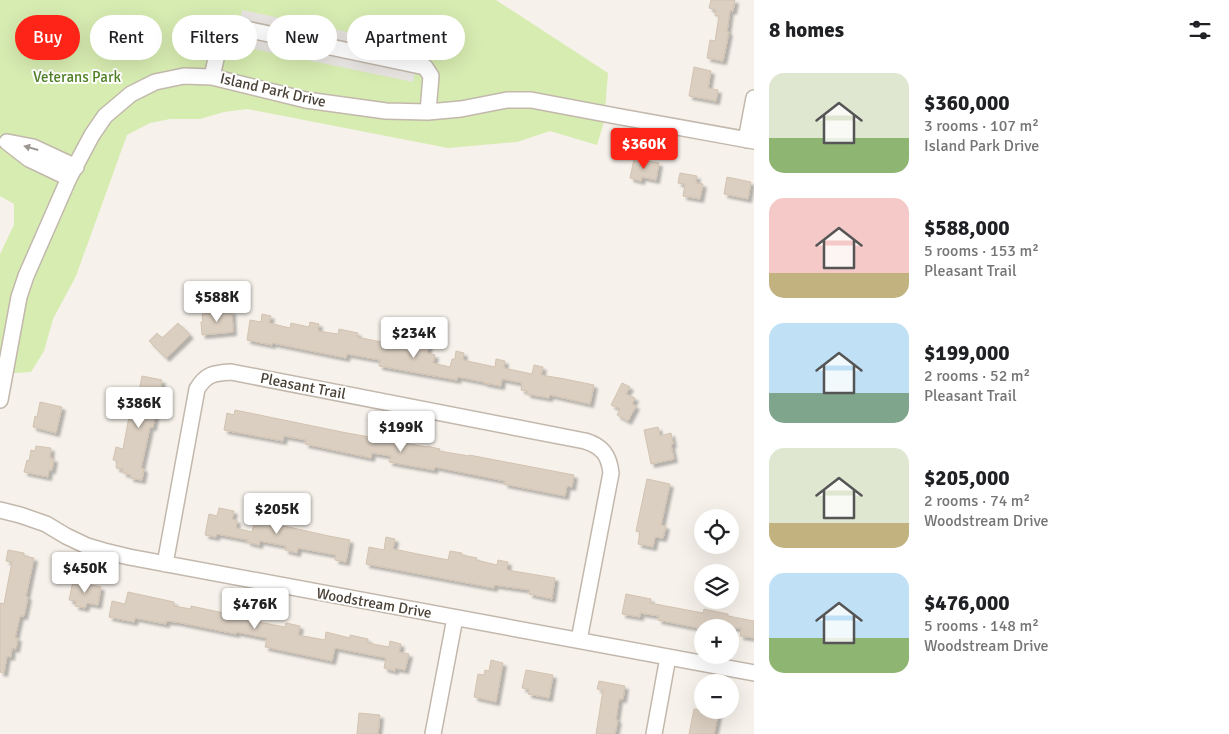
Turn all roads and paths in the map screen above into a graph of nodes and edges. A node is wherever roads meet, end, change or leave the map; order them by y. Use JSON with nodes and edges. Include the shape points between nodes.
{"nodes":[{"id":1,"x":212,"y":77,"type":"junction"},
{"id":2,"x":754,"y":98,"type":"edge"},
{"id":3,"x":428,"y":112,"type":"junction"},
{"id":4,"x":750,"y":140,"type":"edge"},
{"id":5,"x":3,"y":141,"type":"edge"},
{"id":6,"x":73,"y":173,"type":"junction"},
{"id":7,"x":0,"y":400,"type":"edge"},
{"id":8,"x":0,"y":510,"type":"edge"},
{"id":9,"x":165,"y":564,"type":"junction"},
{"id":10,"x":455,"y":618,"type":"junction"},
{"id":11,"x":579,"y":640,"type":"junction"},
{"id":12,"x":668,"y":657,"type":"junction"},
{"id":13,"x":754,"y":673,"type":"edge"},
{"id":14,"x":433,"y":734,"type":"edge"},
{"id":15,"x":654,"y":734,"type":"edge"}],
"edges":[{"from":1,"to":3,"type":"street","name":"Island Park Drive","via":[[306,100],[386,111]]},
{"from":1,"to":3,"type":"street","via":[[221,36],[224,30],[236,27],[426,67],[431,76]]},
{"from":1,"to":6,"type":"street","name":"Island Park Drive","via":[[184,76],[155,82],[131,94],[105,116]]},
{"from":2,"to":4,"type":"street"},
{"from":3,"to":4,"type":"street","name":"Island Park Drive","via":[[507,100],[531,100]]},
{"from":5,"to":6,"type":"street","via":[[29,159]]},
{"from":6,"to":7,"type":"street","name":"Island Park Drive","via":[[19,297]]},
{"from":8,"to":9,"type":"street","name":"Woodstream Drive","via":[[46,524],[96,549]]},
{"from":9,"to":10,"type":"street","name":"Woodstream Drive"},
{"from":9,"to":11,"type":"street","name":"Pleasant Trail","via":[[197,389],[209,376],[231,372],[585,441],[600,448],[606,455],[611,472]]},
{"from":10,"to":11,"type":"street","name":"Woodstream Drive"},
{"from":10,"to":14,"type":"street"},
{"from":11,"to":12,"type":"street","name":"Woodstream Drive"},
{"from":12,"to":13,"type":"street","name":"Woodstream Drive"},
{"from":12,"to":15,"type":"street"}]}
